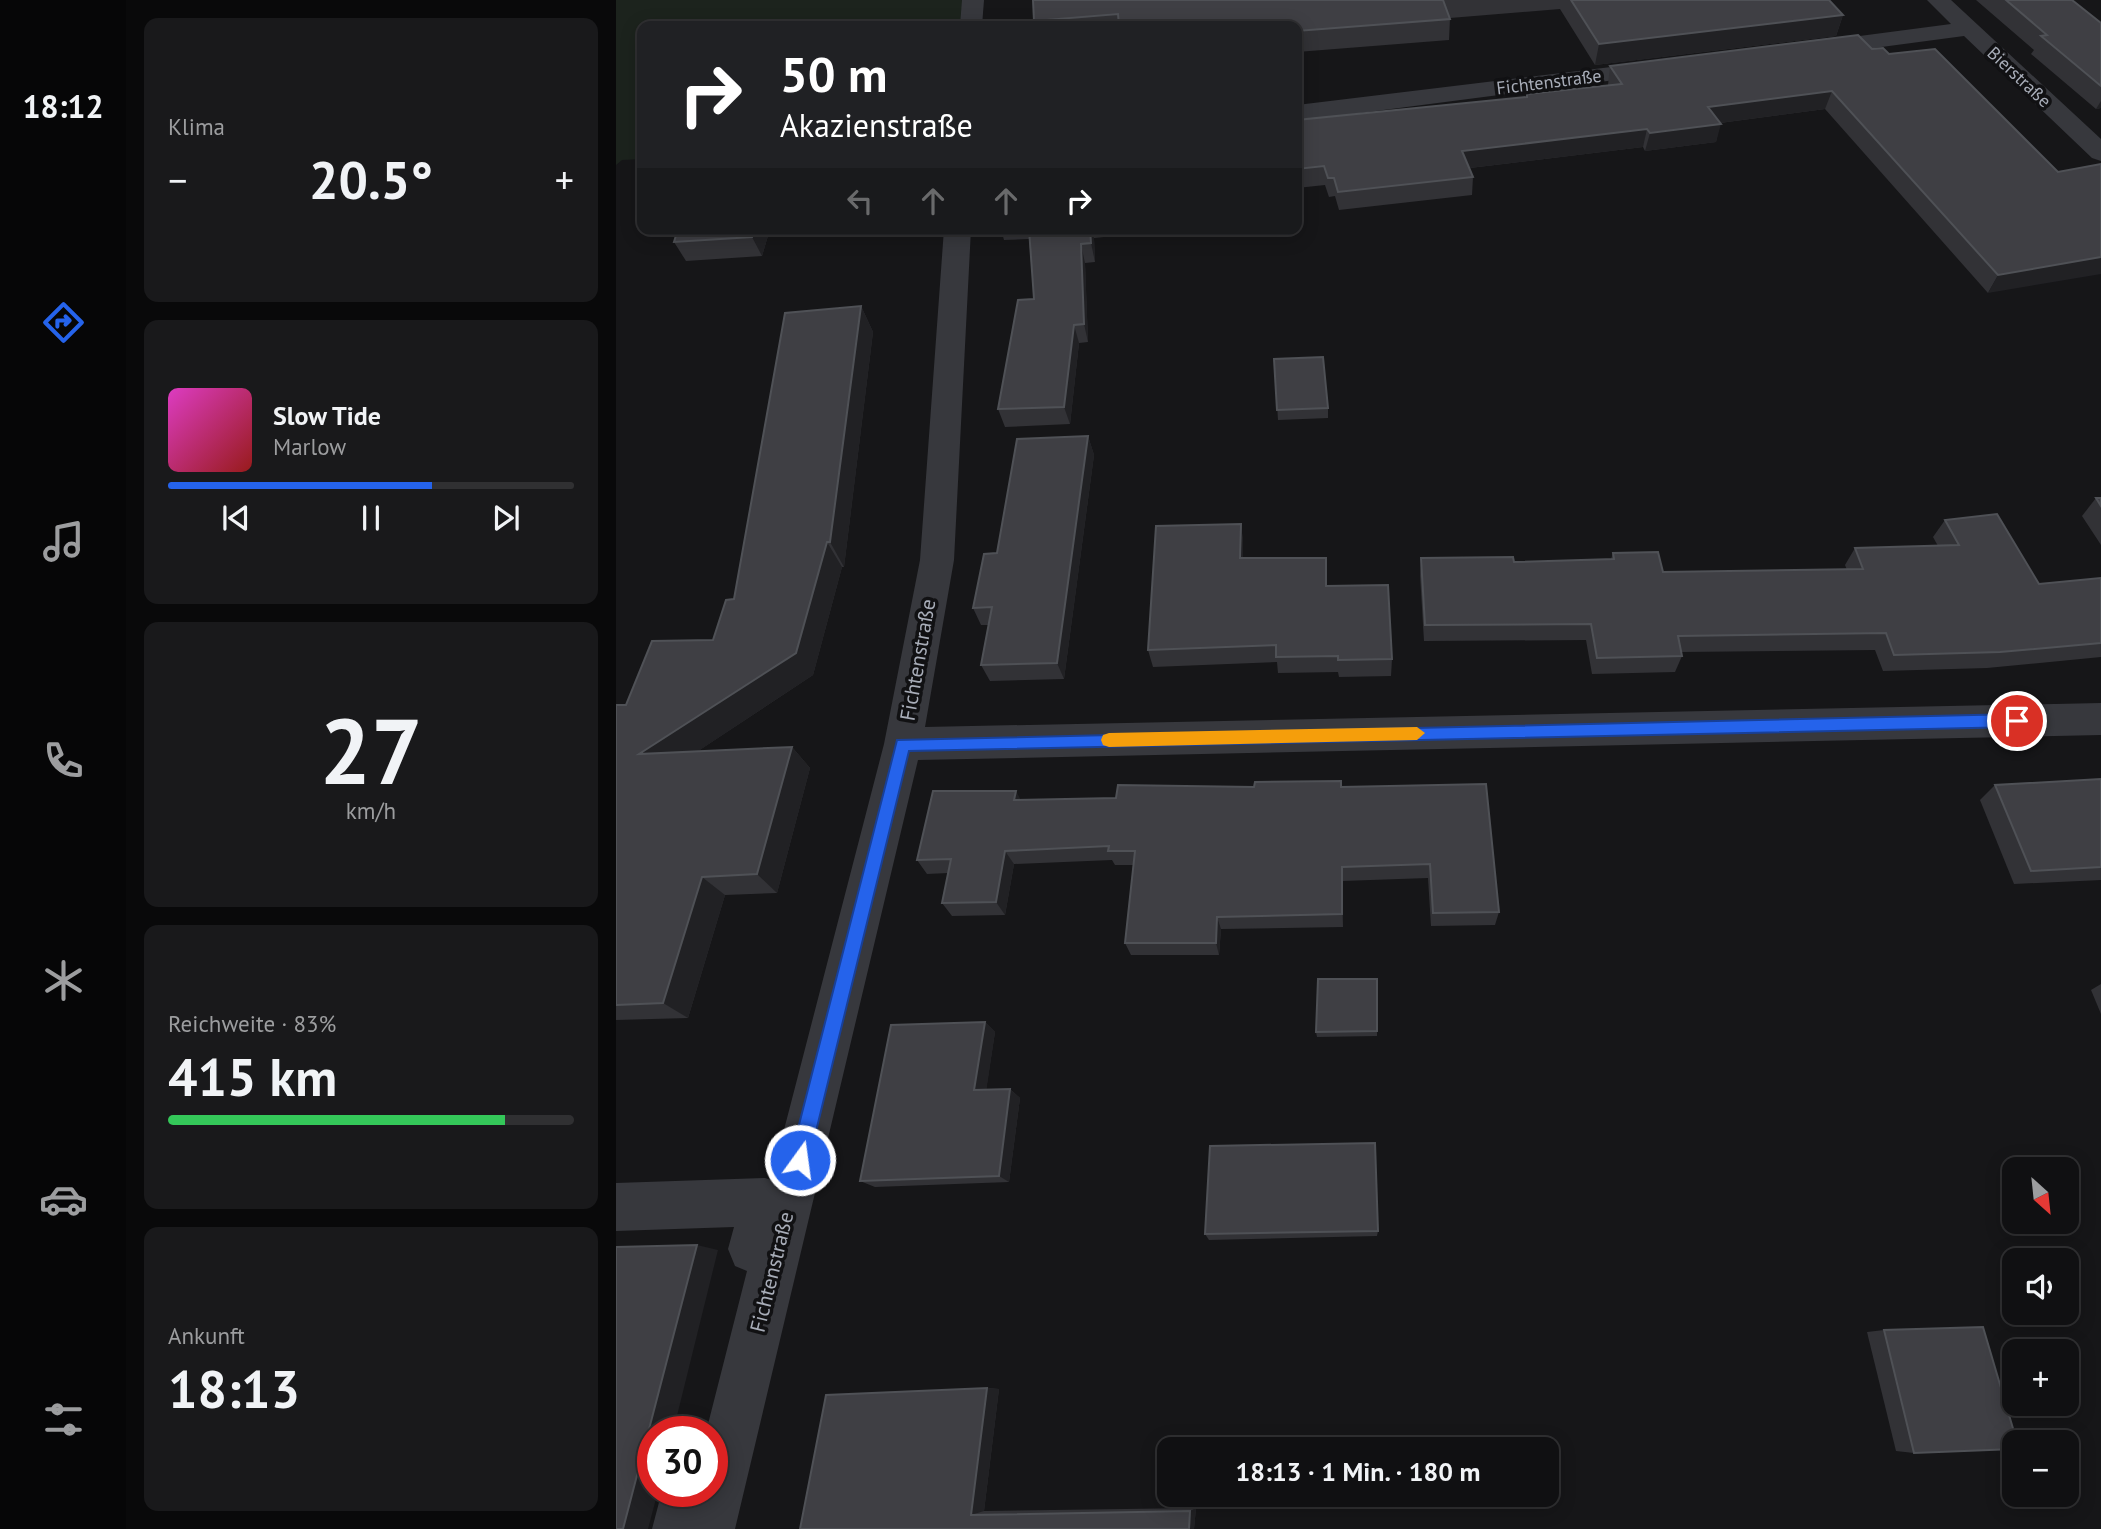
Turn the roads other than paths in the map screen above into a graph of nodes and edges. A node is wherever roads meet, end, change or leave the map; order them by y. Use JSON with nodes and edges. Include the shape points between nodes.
{"nodes":[{"id":1,"x":973,"y":0,"type":"edge"},
{"id":2,"x":1938,"y":0,"type":"edge"},
{"id":3,"x":971,"y":21,"type":"edge"},
{"id":4,"x":1968,"y":29,"type":"junction"},
{"id":5,"x":1790,"y":52,"type":"edge"},
{"id":6,"x":1679,"y":66,"type":"edge"},
{"id":7,"x":1302,"y":112,"type":"edge"},
{"id":8,"x":2101,"y":153,"type":"edge"},
{"id":9,"x":958,"y":235,"type":"edge"},
{"id":10,"x":2101,"y":719,"type":"edge"},
{"id":11,"x":903,"y":744,"type":"junction"},
{"id":12,"x":616,"y":1208,"type":"edge"},
{"id":13,"x":709,"y":1416,"type":"edge"},
{"id":14,"x":685,"y":1507,"type":"edge"},
{"id":15,"x":679,"y":1529,"type":"edge"},
{"id":16,"x":708,"y":1529,"type":"edge"}],
"edges":[{"from":1,"to":3,"type":"street"},
{"from":2,"to":4,"type":"street","name":"Bierstraße"},
{"from":4,"to":5,"type":"street"},
{"from":4,"to":8,"type":"street","name":"Bierstraße"},
{"from":6,"to":7,"type":"street","name":"Fichtenstraße"},
{"from":9,"to":11,"type":"street","name":"Fichtenstraße","via":[[937,559]]},
{"from":10,"to":11,"type":"street"},
{"from":11,"to":16,"type":"street","name":"Fichtenstraße"},
{"from":12,"to":13,"type":"street","via":[[765,1202]]},
{"from":14,"to":15,"type":"street"}]}
